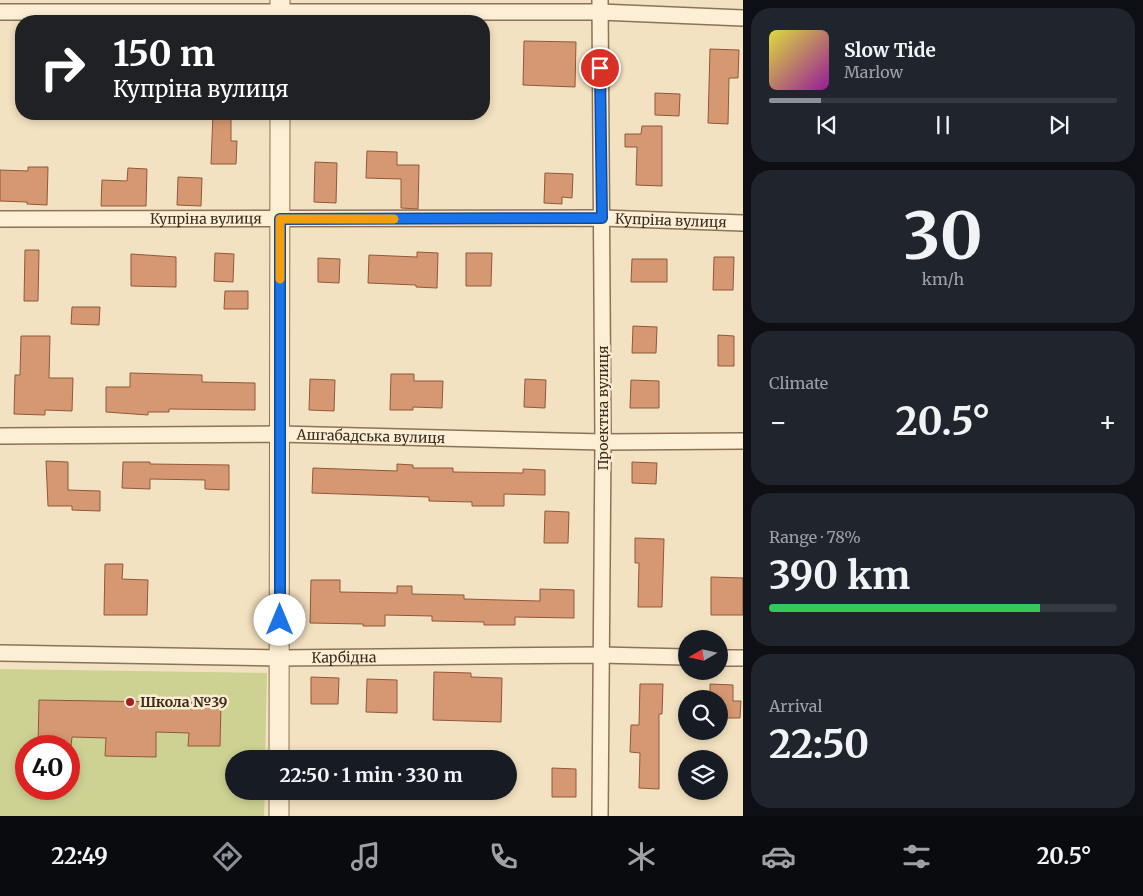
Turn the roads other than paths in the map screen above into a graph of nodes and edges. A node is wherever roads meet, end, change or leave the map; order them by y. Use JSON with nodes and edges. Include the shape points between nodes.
{"nodes":[{"id":1,"x":600,"y":6,"type":"edge"},
{"id":2,"x":280,"y":11,"type":"edge"},
{"id":3,"x":0,"y":12,"type":"edge"},
{"id":4,"x":743,"y":18,"type":"edge"},
{"id":5,"x":280,"y":120,"type":"edge"},
{"id":6,"x":602,"y":218,"type":"junction"},
{"id":7,"x":0,"y":219,"type":"edge"},
{"id":8,"x":280,"y":219,"type":"junction"},
{"id":9,"x":743,"y":222,"type":"edge"},
{"id":10,"x":279,"y":434,"type":"junction"},
{"id":11,"x":0,"y":436,"type":"edge"},
{"id":12,"x":743,"y":441,"type":"edge"},
{"id":13,"x":603,"y":442,"type":"junction"},
{"id":14,"x":0,"y":652,"type":"edge"},
{"id":15,"x":600,"y":655,"type":"junction"},
{"id":16,"x":678,"y":657,"type":"edge"},
{"id":17,"x":280,"y":658,"type":"junction"},
{"id":18,"x":728,"y":658,"type":"edge"},
{"id":19,"x":743,"y":658,"type":"edge"},
{"id":20,"x":279,"y":750,"type":"edge"},
{"id":21,"x":279,"y":800,"type":"edge"},
{"id":22,"x":279,"y":816,"type":"edge"},
{"id":23,"x":600,"y":816,"type":"edge"}],
"edges":[{"from":1,"to":2,"type":"street"},
{"from":1,"to":4,"type":"street"},
{"from":1,"to":6,"type":"street","name":"Проектна вулиця"},
{"from":2,"to":3,"type":"street"},
{"from":5,"to":8,"type":"street"},
{"from":6,"to":8,"type":"street","name":"Купріна вулиця"},
{"from":6,"to":9,"type":"street","name":"Купріна вулиця"},
{"from":6,"to":13,"type":"street","name":"Проектна вулиця"},
{"from":7,"to":8,"type":"street","name":"Купріна вулиця"},
{"from":8,"to":10,"type":"street"},
{"from":10,"to":11,"type":"street","name":"Ашгабадська вулиця"},
{"from":10,"to":13,"type":"street","name":"Ашгабадська вулиця"},
{"from":10,"to":17,"type":"street"},
{"from":12,"to":13,"type":"street","name":"Ашгабадська вулиця"},
{"from":13,"to":15,"type":"street","name":"Проектна вулиця"},
{"from":14,"to":17,"type":"street","name":"Карбідна"},
{"from":15,"to":16,"type":"street","name":"Карбідна"},
{"from":15,"to":17,"type":"street","name":"Карбідна"},
{"from":15,"to":23,"type":"street","name":"Проектна вулиця"},
{"from":17,"to":20,"type":"street"},
{"from":18,"to":19,"type":"street"},
{"from":21,"to":22,"type":"street"}]}
